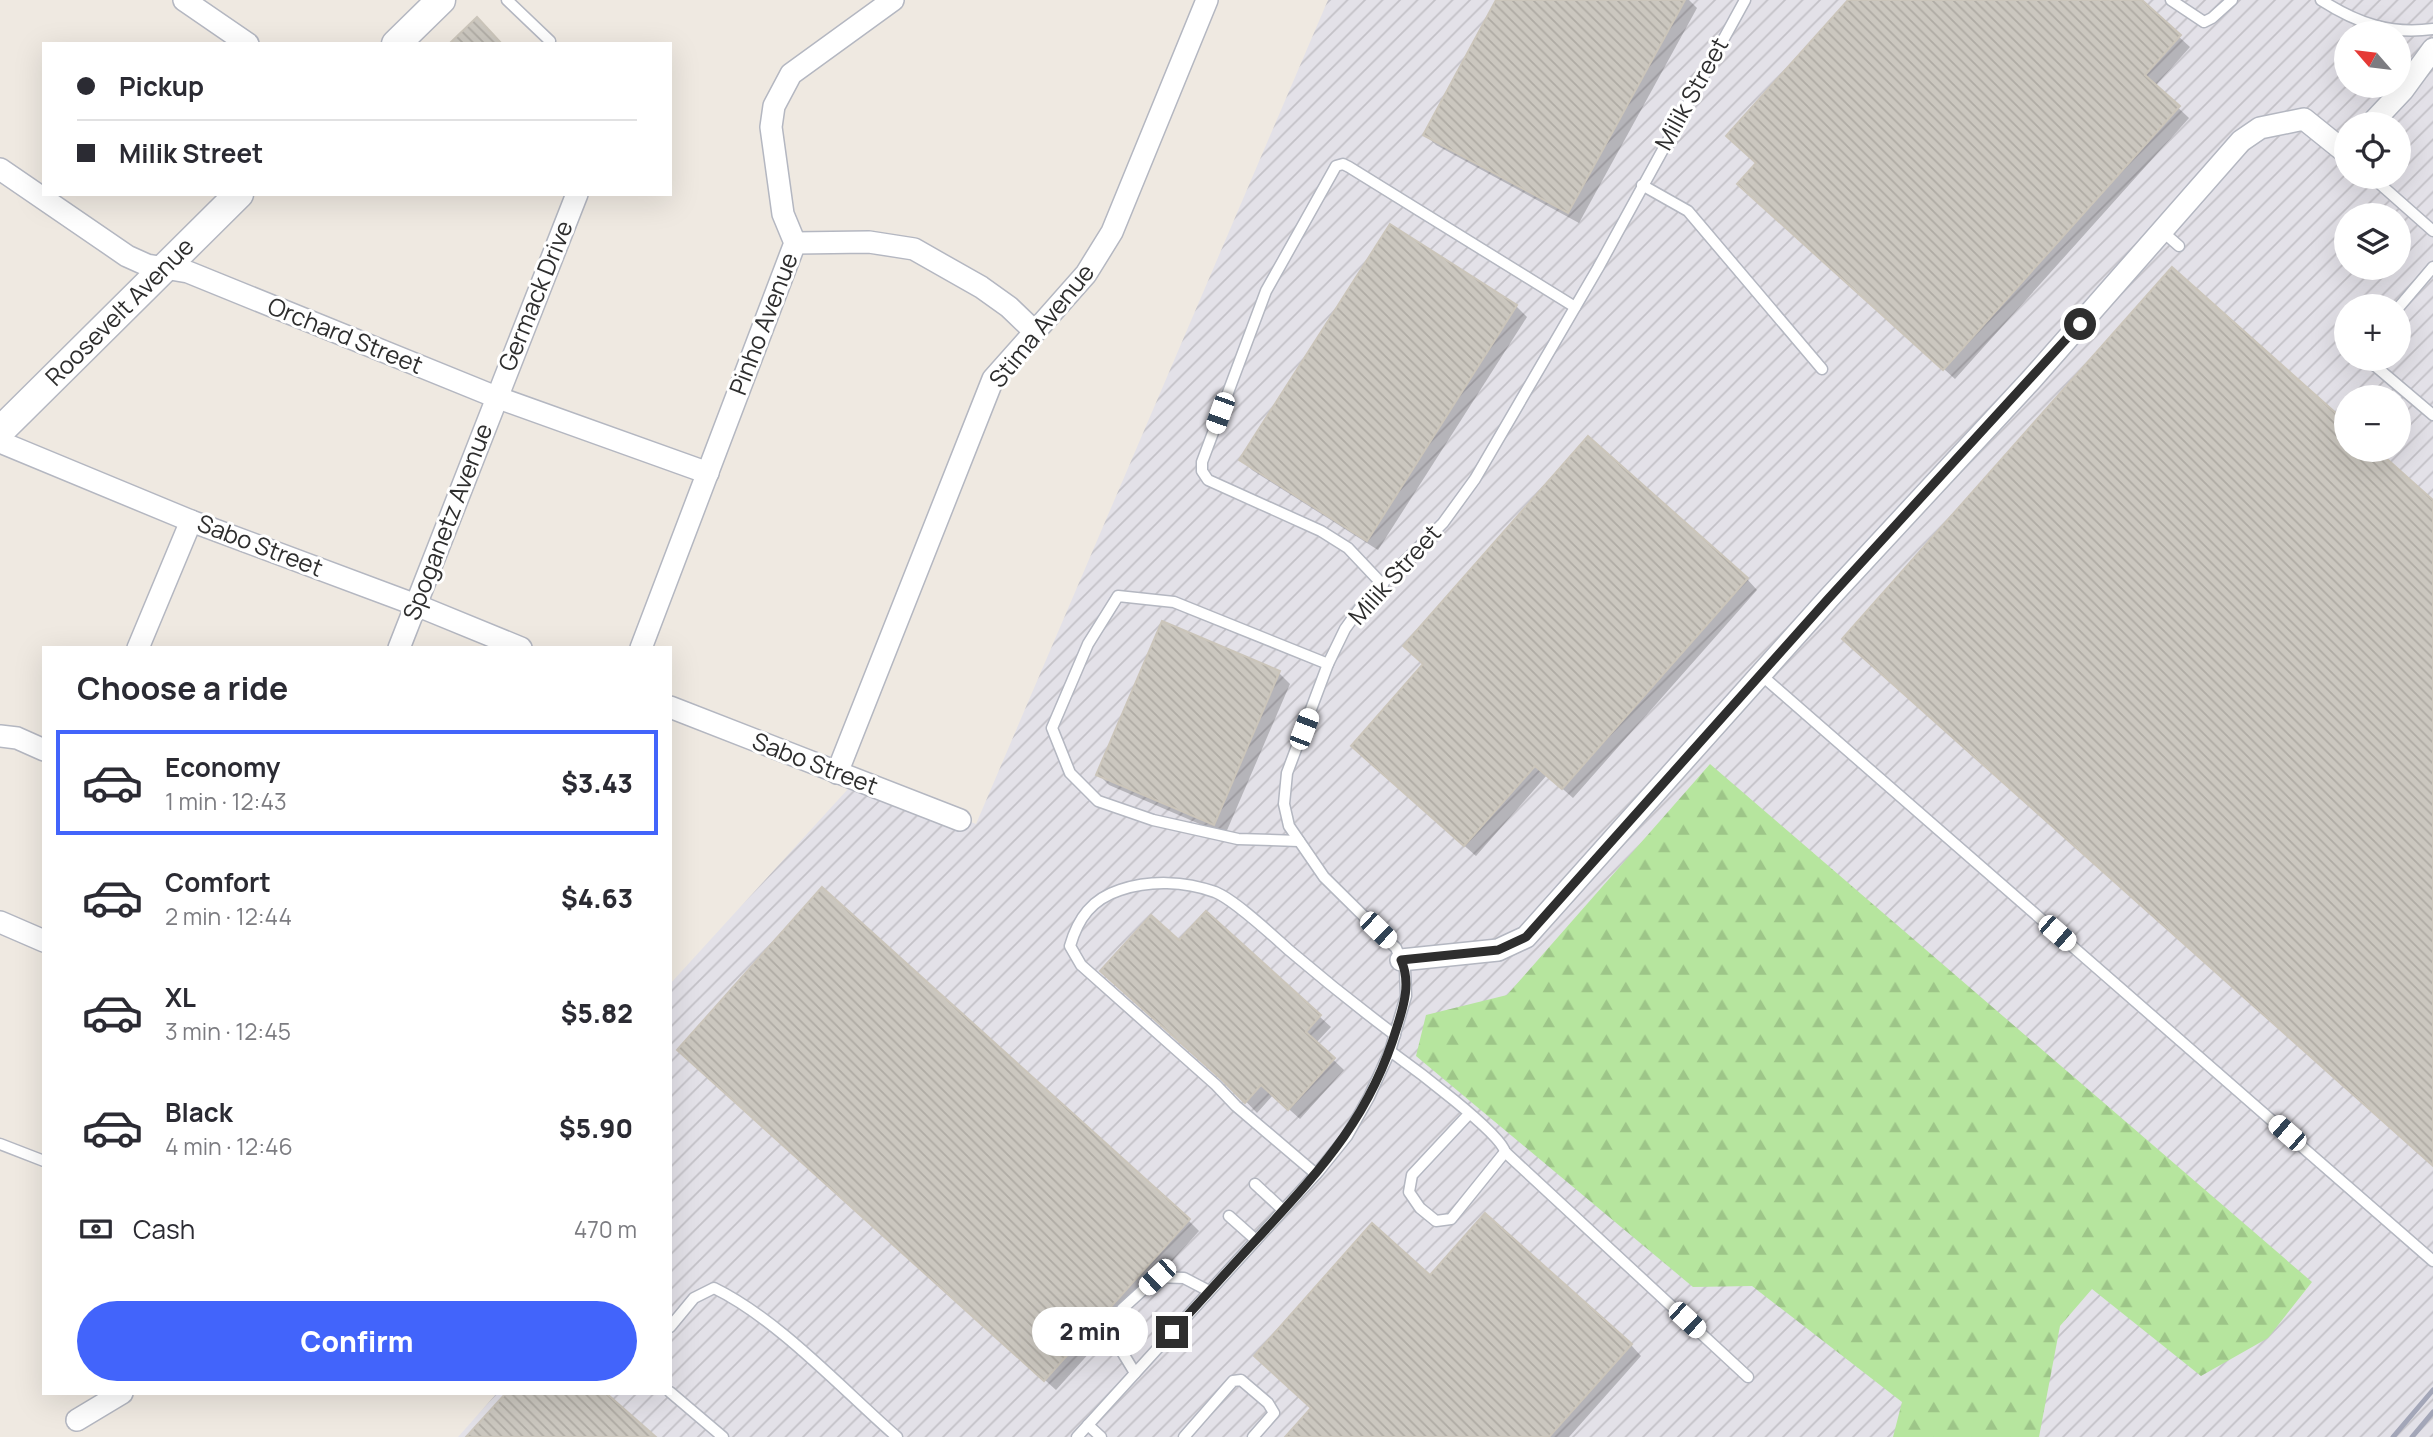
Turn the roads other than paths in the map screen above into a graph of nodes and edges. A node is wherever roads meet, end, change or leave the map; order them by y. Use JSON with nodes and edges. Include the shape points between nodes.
{"nodes":[{"id":1,"x":184,"y":0,"type":"edge"},
{"id":2,"x":441,"y":0,"type":"edge"},
{"id":3,"x":507,"y":0,"type":"edge"},
{"id":4,"x":893,"y":0,"type":"edge"},
{"id":5,"x":1207,"y":0,"type":"edge"},
{"id":6,"x":1745,"y":0,"type":"edge"},
{"id":7,"x":2171,"y":0,"type":"edge"},
{"id":8,"x":2321,"y":0,"type":"edge"},
{"id":9,"x":2226,"y":1,"type":"edge"},
{"id":10,"x":2433,"y":29,"type":"edge"},
{"id":11,"x":245,"y":42,"type":"edge"},
{"id":12,"x":398,"y":42,"type":"edge"},
{"id":13,"x":550,"y":42,"type":"edge"},
{"id":14,"x":2433,"y":49,"type":"edge"},
{"id":15,"x":2382,"y":112,"type":"edge"},
{"id":16,"x":2334,"y":143,"type":"edge"},
{"id":17,"x":0,"y":169,"type":"edge"},
{"id":18,"x":1642,"y":185,"type":"junction"},
{"id":19,"x":2386,"y":189,"type":"edge"},
{"id":20,"x":237,"y":196,"type":"edge"},
{"id":21,"x":576,"y":196,"type":"edge"},
{"id":22,"x":2161,"y":231,"type":"junction"},
{"id":23,"x":2433,"y":231,"type":"edge"},
{"id":24,"x":795,"y":243,"type":"junction"},
{"id":25,"x":2179,"y":246,"type":"dead end"},
{"id":26,"x":166,"y":267,"type":"junction"},
{"id":27,"x":2433,"y":267,"type":"edge"},
{"id":28,"x":2410,"y":294,"type":"edge"},
{"id":29,"x":1575,"y":307,"type":"junction"},
{"id":30,"x":1034,"y":331,"type":"junction"},
{"id":31,"x":1822,"y":369,"type":"dead end"},
{"id":32,"x":2381,"y":371,"type":"edge"},
{"id":33,"x":496,"y":397,"type":"junction"},
{"id":34,"x":2433,"y":415,"type":"edge"},
{"id":35,"x":0,"y":431,"type":"edge"},
{"id":36,"x":0,"y":442,"type":"edge"},
{"id":37,"x":708,"y":473,"type":"junction"},
{"id":38,"x":191,"y":521,"type":"junction"},
{"id":39,"x":1383,"y":585,"type":"junction"},
{"id":40,"x":416,"y":605,"type":"junction"},
{"id":41,"x":139,"y":646,"type":"edge"},
{"id":42,"x":400,"y":646,"type":"edge"},
{"id":43,"x":515,"y":646,"type":"edge"},
{"id":44,"x":642,"y":646,"type":"edge"},
{"id":45,"x":1328,"y":664,"type":"junction"},
{"id":46,"x":1760,"y":674,"type":"junction"},
{"id":47,"x":672,"y":708,"type":"edge"},
{"id":48,"x":0,"y":736,"type":"edge"},
{"id":49,"x":42,"y":749,"type":"edge"},
{"id":50,"x":837,"y":773,"type":"junction"},
{"id":51,"x":960,"y":820,"type":"dead end"},
{"id":52,"x":1299,"y":841,"type":"junction"},
{"id":53,"x":0,"y":922,"type":"edge"},
{"id":54,"x":42,"y":940,"type":"edge"},
{"id":55,"x":1401,"y":960,"type":"junction"},
{"id":56,"x":1395,"y":1035,"type":"junction"},
{"id":57,"x":1390,"y":1051,"type":"junction"},
{"id":58,"x":1469,"y":1114,"type":"junction"},
{"id":59,"x":0,"y":1144,"type":"edge"},
{"id":60,"x":1505,"y":1152,"type":"junction"},
{"id":61,"x":42,"y":1160,"type":"edge"},
{"id":62,"x":1316,"y":1174,"type":"junction"},
{"id":63,"x":1255,"y":1184,"type":"dead end"},
{"id":64,"x":1283,"y":1210,"type":"junction"},
{"id":65,"x":1229,"y":1216,"type":"dead end"},
{"id":66,"x":1256,"y":1240,"type":"junction"},
{"id":67,"x":2433,"y":1261,"type":"edge"},
{"id":68,"x":1209,"y":1291,"type":"junction"},
{"id":69,"x":672,"y":1325,"type":"edge"},
{"id":70,"x":1135,"y":1373,"type":"junction"},
{"id":71,"x":1748,"y":1377,"type":"dead end"},
{"id":72,"x":672,"y":1394,"type":"edge"},
{"id":73,"x":119,"y":1395,"type":"edge"},
{"id":74,"x":77,"y":1420,"type":"dead end"},
{"id":75,"x":1088,"y":1425,"type":"junction"},
{"id":76,"x":723,"y":1437,"type":"edge"},
{"id":77,"x":898,"y":1437,"type":"edge"},
{"id":78,"x":1077,"y":1437,"type":"edge"},
{"id":79,"x":1101,"y":1437,"type":"edge"},
{"id":80,"x":1184,"y":1437,"type":"edge"},
{"id":81,"x":1253,"y":1437,"type":"edge"}],
"edges":[{"from":1,"to":11,"type":"street"},
{"from":2,"to":12,"type":"main road"},
{"from":3,"to":13,"type":"lane"},
{"from":4,"to":24,"type":"street","name":"Pinho Avenue","via":[[791,75],[774,106],[771,127],[783,214]]},
{"from":5,"to":30,"type":"street","name":"Stima Avenue","via":[[1112,232],[1086,274]]},
{"from":6,"to":18,"type":"lane","name":"Milik Street"},
{"from":7,"to":9,"type":"lane","via":[[2204,22]]},
{"from":8,"to":10,"type":"lane","via":[[2381,29]]},
{"from":14,"to":15,"type":"street"},
{"from":16,"to":22,"type":"street","via":[[2304,119],[2260,128],[2241,141]]},
{"from":17,"to":26,"type":"street","name":"Orchard Street","via":[[127,256]]},
{"from":18,"to":29,"type":"lane","name":"Milik Street"},
{"from":18,"to":31,"type":"lane","via":[[1688,211]]},
{"from":19,"to":23,"type":"lane"},
{"from":20,"to":26,"type":"main road","name":"Roosevelt Avenue"},
{"from":21,"to":33,"type":"street","name":"Germack Drive"},
{"from":22,"to":25,"type":"lane"},
{"from":22,"to":46,"type":"street","via":[[2031,380]]},
{"from":24,"to":30,"type":"street","via":[[869,242],[914,249],[981,287]]},
{"from":24,"to":37,"type":"street","name":"Pinho Avenue"},
{"from":26,"to":33,"type":"street","name":"Orchard Street","via":[[188,271]]},
{"from":26,"to":35,"type":"main road","name":"Roosevelt Avenue"},
{"from":27,"to":28,"type":"lane"},
{"from":29,"to":39,"type":"lane","name":"Milik Street","via":[[1475,479],[1443,523]]},
{"from":29,"to":39,"type":"lane","via":[[1349,167],[1336,166],[1266,291],[1202,471],[1208,480],[1349,548]]},
{"from":30,"to":50,"type":"street","name":"Stima Avenue","via":[[993,379]]},
{"from":32,"to":34,"type":"lane"},
{"from":33,"to":37,"type":"street","name":"Orchard Street"},
{"from":33,"to":40,"type":"street","name":"Spoganetz Avenue"},
{"from":36,"to":38,"type":"street","name":"Sabo Street"},
{"from":37,"to":44,"type":"street","name":"Pinho Avenue"},
{"from":38,"to":40,"type":"street","name":"Sabo Street"},
{"from":38,"to":41,"type":"street"},
{"from":39,"to":45,"type":"lane","name":"Milik Street","via":[[1345,629]]},
{"from":40,"to":42,"type":"street","name":"Spoganetz Avenue"},
{"from":40,"to":43,"type":"street","name":"Sabo Street"},
{"from":45,"to":52,"type":"lane","name":"Milik Street","via":[[1287,773],[1284,804],[1289,826]]},
{"from":45,"to":52,"type":"lane","via":[[1174,602],[1118,596],[1088,644],[1052,728],[1070,773],[1098,802],[1238,839]]},
{"from":46,"to":55,"type":"street","via":[[1526,937],[1498,950]]},
{"from":46,"to":67,"type":"lane"},
{"from":47,"to":50,"type":"street","name":"Sabo Street"},
{"from":48,"to":49,"type":"street"},
{"from":50,"to":51,"type":"street","name":"Sabo Street"},
{"from":52,"to":55,"type":"lane","name":"Milik Street","via":[[1324,877],[1396,948]]},
{"from":53,"to":54,"type":"street"},
{"from":55,"to":56,"type":"lane","name":"Milik Street","via":[[1406,996]]},
{"from":56,"to":57,"type":"lane","name":"Milik Street"},
{"from":56,"to":62,"type":"lane","via":[[1217,893],[1178,884],[1141,884],[1105,895],[1075,927],[1070,947],[1082,965]]},
{"from":57,"to":58,"type":"lane"},
{"from":57,"to":62,"type":"lane","name":"Milik Street","via":[[1346,1136]]},
{"from":58,"to":60,"type":"lane","via":[[1503,1144]]},
{"from":58,"to":60,"type":"lane","via":[[1412,1175],[1409,1192],[1420,1208],[1436,1221],[1451,1219]]},
{"from":59,"to":61,"type":"lane"},
{"from":60,"to":71,"type":"lane"},
{"from":62,"to":64,"type":"lane","name":"Milik Street"},
{"from":63,"to":64,"type":"lane"},
{"from":64,"to":66,"type":"lane","name":"Milik Street"},
{"from":65,"to":66,"type":"lane"},
{"from":66,"to":68,"type":"lane","name":"Milik Street"},
{"from":68,"to":70,"type":"lane","name":"Milik Street"},
{"from":68,"to":70,"type":"lane","via":[[1184,1278],[1157,1277],[1122,1309],[1113,1337]]},
{"from":69,"to":77,"type":"lane","via":[[694,1298],[714,1288],[783,1335]]},
{"from":70,"to":75,"type":"lane","name":"Milik Street"},
{"from":72,"to":76,"type":"lane"},
{"from":73,"to":74,"type":"street"},
{"from":75,"to":78,"type":"lane","name":"Milik Street"},
{"from":75,"to":79,"type":"lane"},
{"from":80,"to":81,"type":"lane","via":[[1233,1381],[1241,1380],[1274,1413]]}]}
